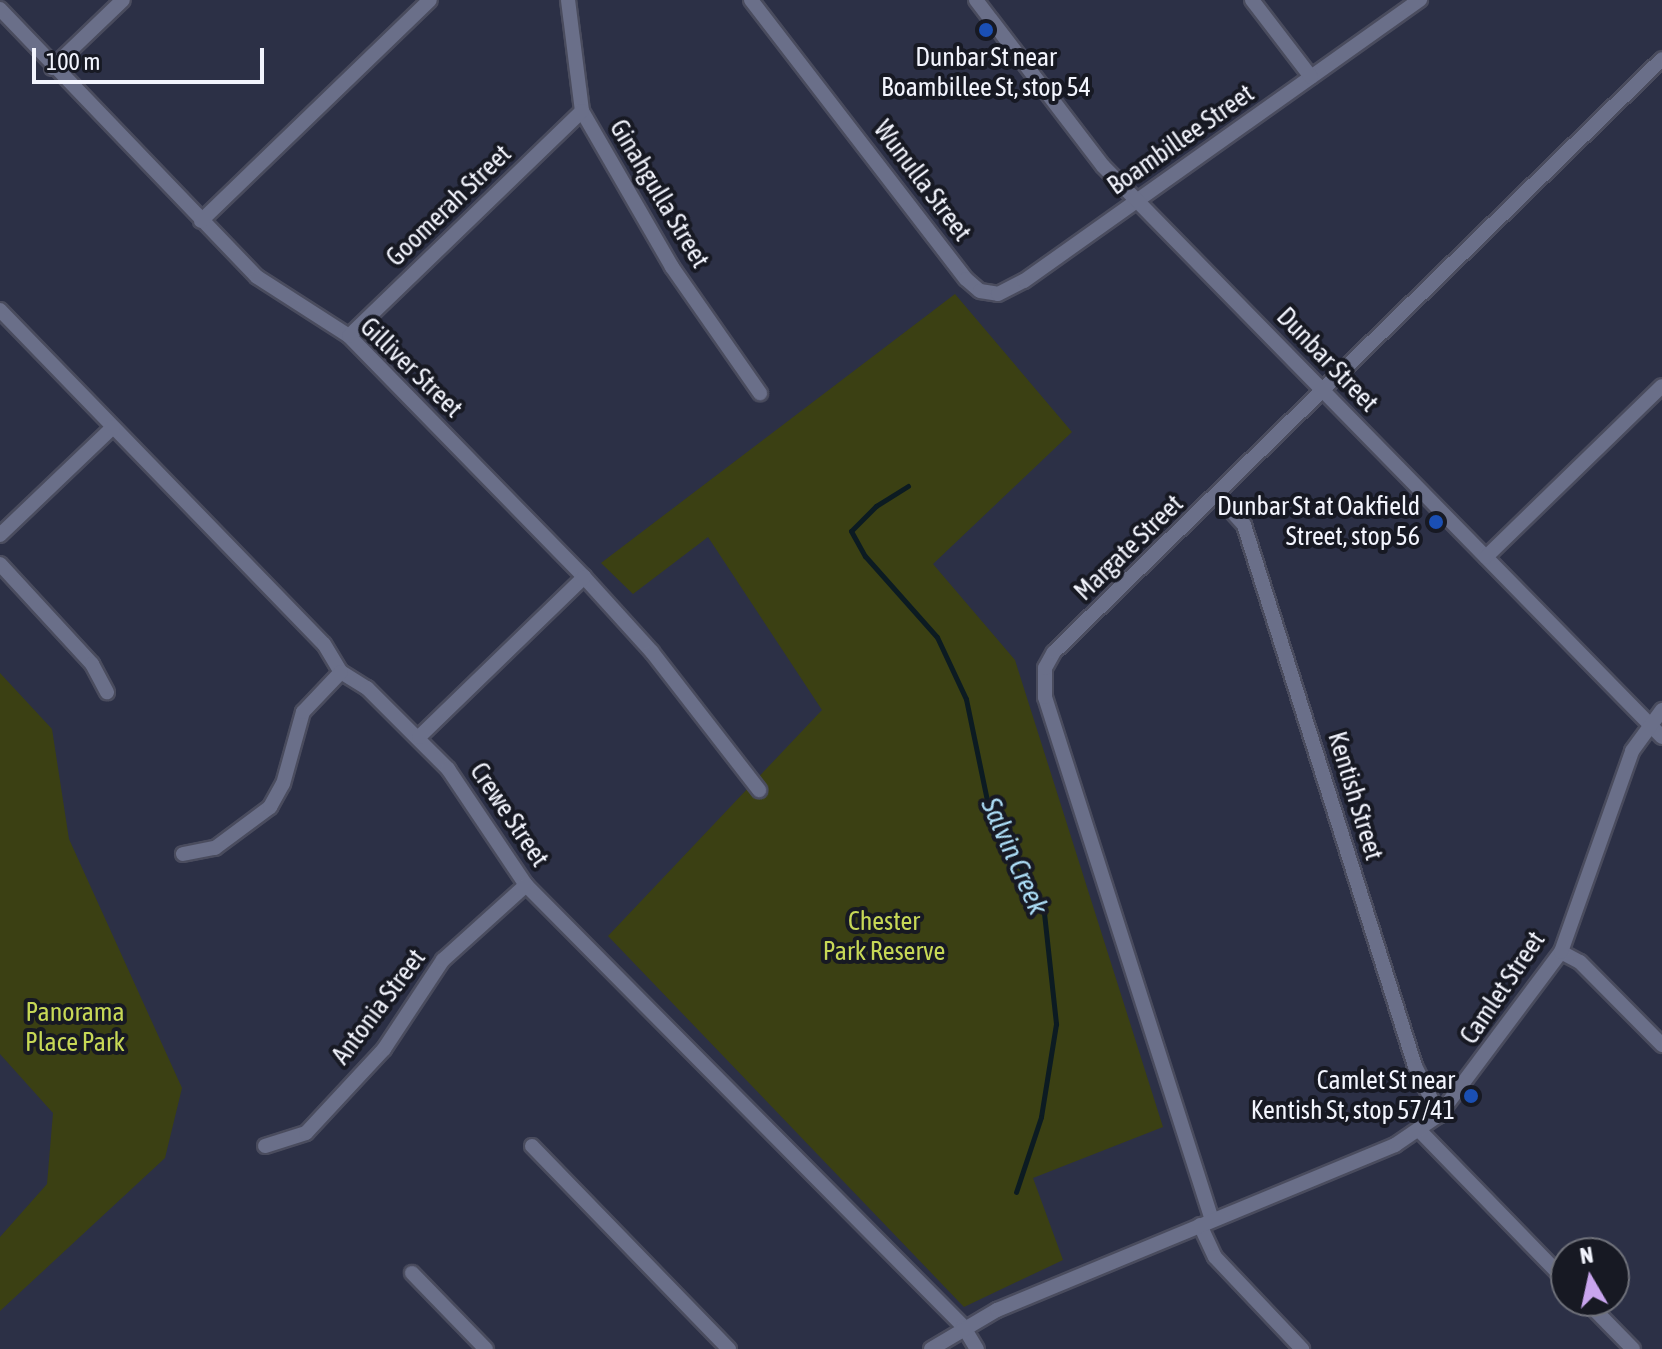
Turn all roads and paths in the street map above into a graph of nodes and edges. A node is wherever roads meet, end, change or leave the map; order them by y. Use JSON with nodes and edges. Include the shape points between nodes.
{"nodes":[{"id":1,"x":123,"y":0,"type":"edge"},
{"id":2,"x":430,"y":0,"type":"edge"},
{"id":3,"x":568,"y":0,"type":"edge"},
{"id":4,"x":751,"y":0,"type":"edge"},
{"id":5,"x":976,"y":0,"type":"edge"},
{"id":6,"x":1252,"y":0,"type":"edge"},
{"id":7,"x":1420,"y":0,"type":"edge"},
{"id":8,"x":0,"y":9,"type":"edge"},
{"id":9,"x":1662,"y":59,"type":"edge"},
{"id":10,"x":52,"y":68,"type":"junction"},
{"id":11,"x":1311,"y":77,"type":"junction"},
{"id":12,"x":582,"y":111,"type":"junction"},
{"id":13,"x":1137,"y":200,"type":"junction"},
{"id":14,"x":201,"y":221,"type":"junction"},
{"id":15,"x":966,"y":279,"type":"joint"},
{"id":16,"x":0,"y":310,"type":"edge"},
{"id":17,"x":349,"y":336,"type":"junction"},
{"id":18,"x":1662,"y":386,"type":"edge"},
{"id":19,"x":1323,"y":390,"type":"junction"},
{"id":20,"x":760,"y":393,"type":"dead end"},
{"id":21,"x":113,"y":427,"type":"junction"},
{"id":22,"x":1218,"y":496,"type":"junction"},
{"id":23,"x":0,"y":535,"type":"edge"},
{"id":24,"x":1486,"y":557,"type":"junction"},
{"id":25,"x":0,"y":564,"type":"edge"},
{"id":26,"x":584,"y":577,"type":"junction"},
{"id":27,"x":341,"y":672,"type":"junction"},
{"id":28,"x":107,"y":692,"type":"dead end"},
{"id":29,"x":1662,"y":710,"type":"edge"},
{"id":30,"x":1649,"y":724,"type":"junction"},
{"id":31,"x":419,"y":737,"type":"junction"},
{"id":32,"x":1662,"y":737,"type":"edge"},
{"id":33,"x":759,"y":790,"type":"dead end"},
{"id":34,"x":183,"y":854,"type":"dead end"},
{"id":35,"x":526,"y":885,"type":"junction"},
{"id":36,"x":1561,"y":952,"type":"junction"},
{"id":37,"x":1662,"y":1045,"type":"edge"},
{"id":38,"x":1439,"y":1115,"type":"junction"},
{"id":39,"x":1420,"y":1131,"type":"junction"},
{"id":40,"x":265,"y":1146,"type":"dead end"},
{"id":41,"x":532,"y":1146,"type":"dead end"},
{"id":42,"x":1206,"y":1223,"type":"junction"},
{"id":43,"x":1550,"y":1265,"type":"edge"},
{"id":44,"x":412,"y":1273,"type":"dead end"},
{"id":45,"x":1602,"y":1317,"type":"edge"},
{"id":46,"x":963,"y":1326,"type":"junction"},
{"id":47,"x":486,"y":1349,"type":"edge"},
{"id":48,"x":729,"y":1349,"type":"edge"},
{"id":49,"x":931,"y":1349,"type":"edge"},
{"id":50,"x":977,"y":1349,"type":"edge"},
{"id":51,"x":1302,"y":1349,"type":"edge"},
{"id":52,"x":1633,"y":1349,"type":"edge"}],
"edges":[{"from":1,"to":10,"type":"street"},
{"from":2,"to":14,"type":"street"},
{"from":3,"to":12,"type":"street","name":"Ginahgulla Street"},
{"from":4,"to":15,"type":"street","name":"Wunulla Street"},
{"from":5,"to":13,"type":"street","name":"Dunbar Street","via":[[1103,166]]},
{"from":6,"to":11,"type":"street"},
{"from":7,"to":11,"type":"street","name":"Boambillee Street"},
{"from":8,"to":10,"type":"street","name":"Gilliver Street"},
{"from":9,"to":19,"type":"street","name":"Margate Street"},
{"from":10,"to":14,"type":"street","name":"Gilliver Street"},
{"from":11,"to":13,"type":"street","name":"Boambillee Street"},
{"from":12,"to":17,"type":"street","name":"Goomerah Street"},
{"from":12,"to":20,"type":"street","name":"Ginahgulla Street","via":[[672,267]]},
{"from":13,"to":15,"type":"street","name":"Boambillee Street","via":[[998,294],[980,291]]},
{"from":13,"to":19,"type":"street","name":"Dunbar Street"},
{"from":14,"to":17,"type":"street","name":"Gilliver Street","via":[[257,277]]},
{"from":16,"to":21,"type":"street","name":"Crewe Street"},
{"from":17,"to":26,"type":"street","name":"Gilliver Street"},
{"from":18,"to":24,"type":"street"},
{"from":19,"to":22,"type":"street","name":"Margate Street"},
{"from":19,"to":24,"type":"street","name":"Dunbar Street"},
{"from":21,"to":23,"type":"street"},
{"from":21,"to":27,"type":"street","name":"Crewe Street","via":[[324,644]]},
{"from":22,"to":38,"type":"street","name":"Kentish Street","via":[[1244,525],[1415,1066]]},
{"from":22,"to":42,"type":"street","name":"Margate Street","via":[[1054,652],[1045,668],[1045,697]]},
{"from":24,"to":30,"type":"street","name":"Dunbar Street"},
{"from":25,"to":28,"type":"street","via":[[92,664]]},
{"from":26,"to":31,"type":"street"},
{"from":26,"to":33,"type":"street","name":"Gilliver Street","via":[[652,652]]},
{"from":27,"to":31,"type":"street","name":"Crewe Street","via":[[367,688]]},
{"from":27,"to":34,"type":"street","via":[[303,712],[283,784],[270,807],[215,848]]},
{"from":29,"to":30,"type":"street","name":"Camlet Street"},
{"from":30,"to":32,"type":"street","name":"Dunbar Street"},
{"from":30,"to":36,"type":"street","name":"Camlet Street","via":[[1627,764]]},
{"from":31,"to":35,"type":"street","name":"Crewe Street","via":[[448,769]]},
{"from":35,"to":40,"type":"street","name":"Antonia Street","via":[[443,960],[384,1049],[306,1133]]},
{"from":35,"to":46,"type":"street","name":"Crewe Street"},
{"from":36,"to":37,"type":"street","via":[[1580,962]]},
{"from":36,"to":38,"type":"street","name":"Camlet Street"},
{"from":38,"to":39,"type":"street","name":"Camlet Street"},
{"from":39,"to":42,"type":"street","name":"Camlet Street"},
{"from":39,"to":43,"type":"street"},
{"from":41,"to":48,"type":"street"},
{"from":42,"to":46,"type":"street","name":"Camlet Street"},
{"from":42,"to":51,"type":"street","name":"Margate Street","via":[[1215,1257]]},
{"from":44,"to":47,"type":"street"},
{"from":45,"to":52,"type":"street"},
{"from":46,"to":49,"type":"street","name":"Camlet Street"},
{"from":46,"to":50,"type":"street","name":"Crewe Street"}]}
